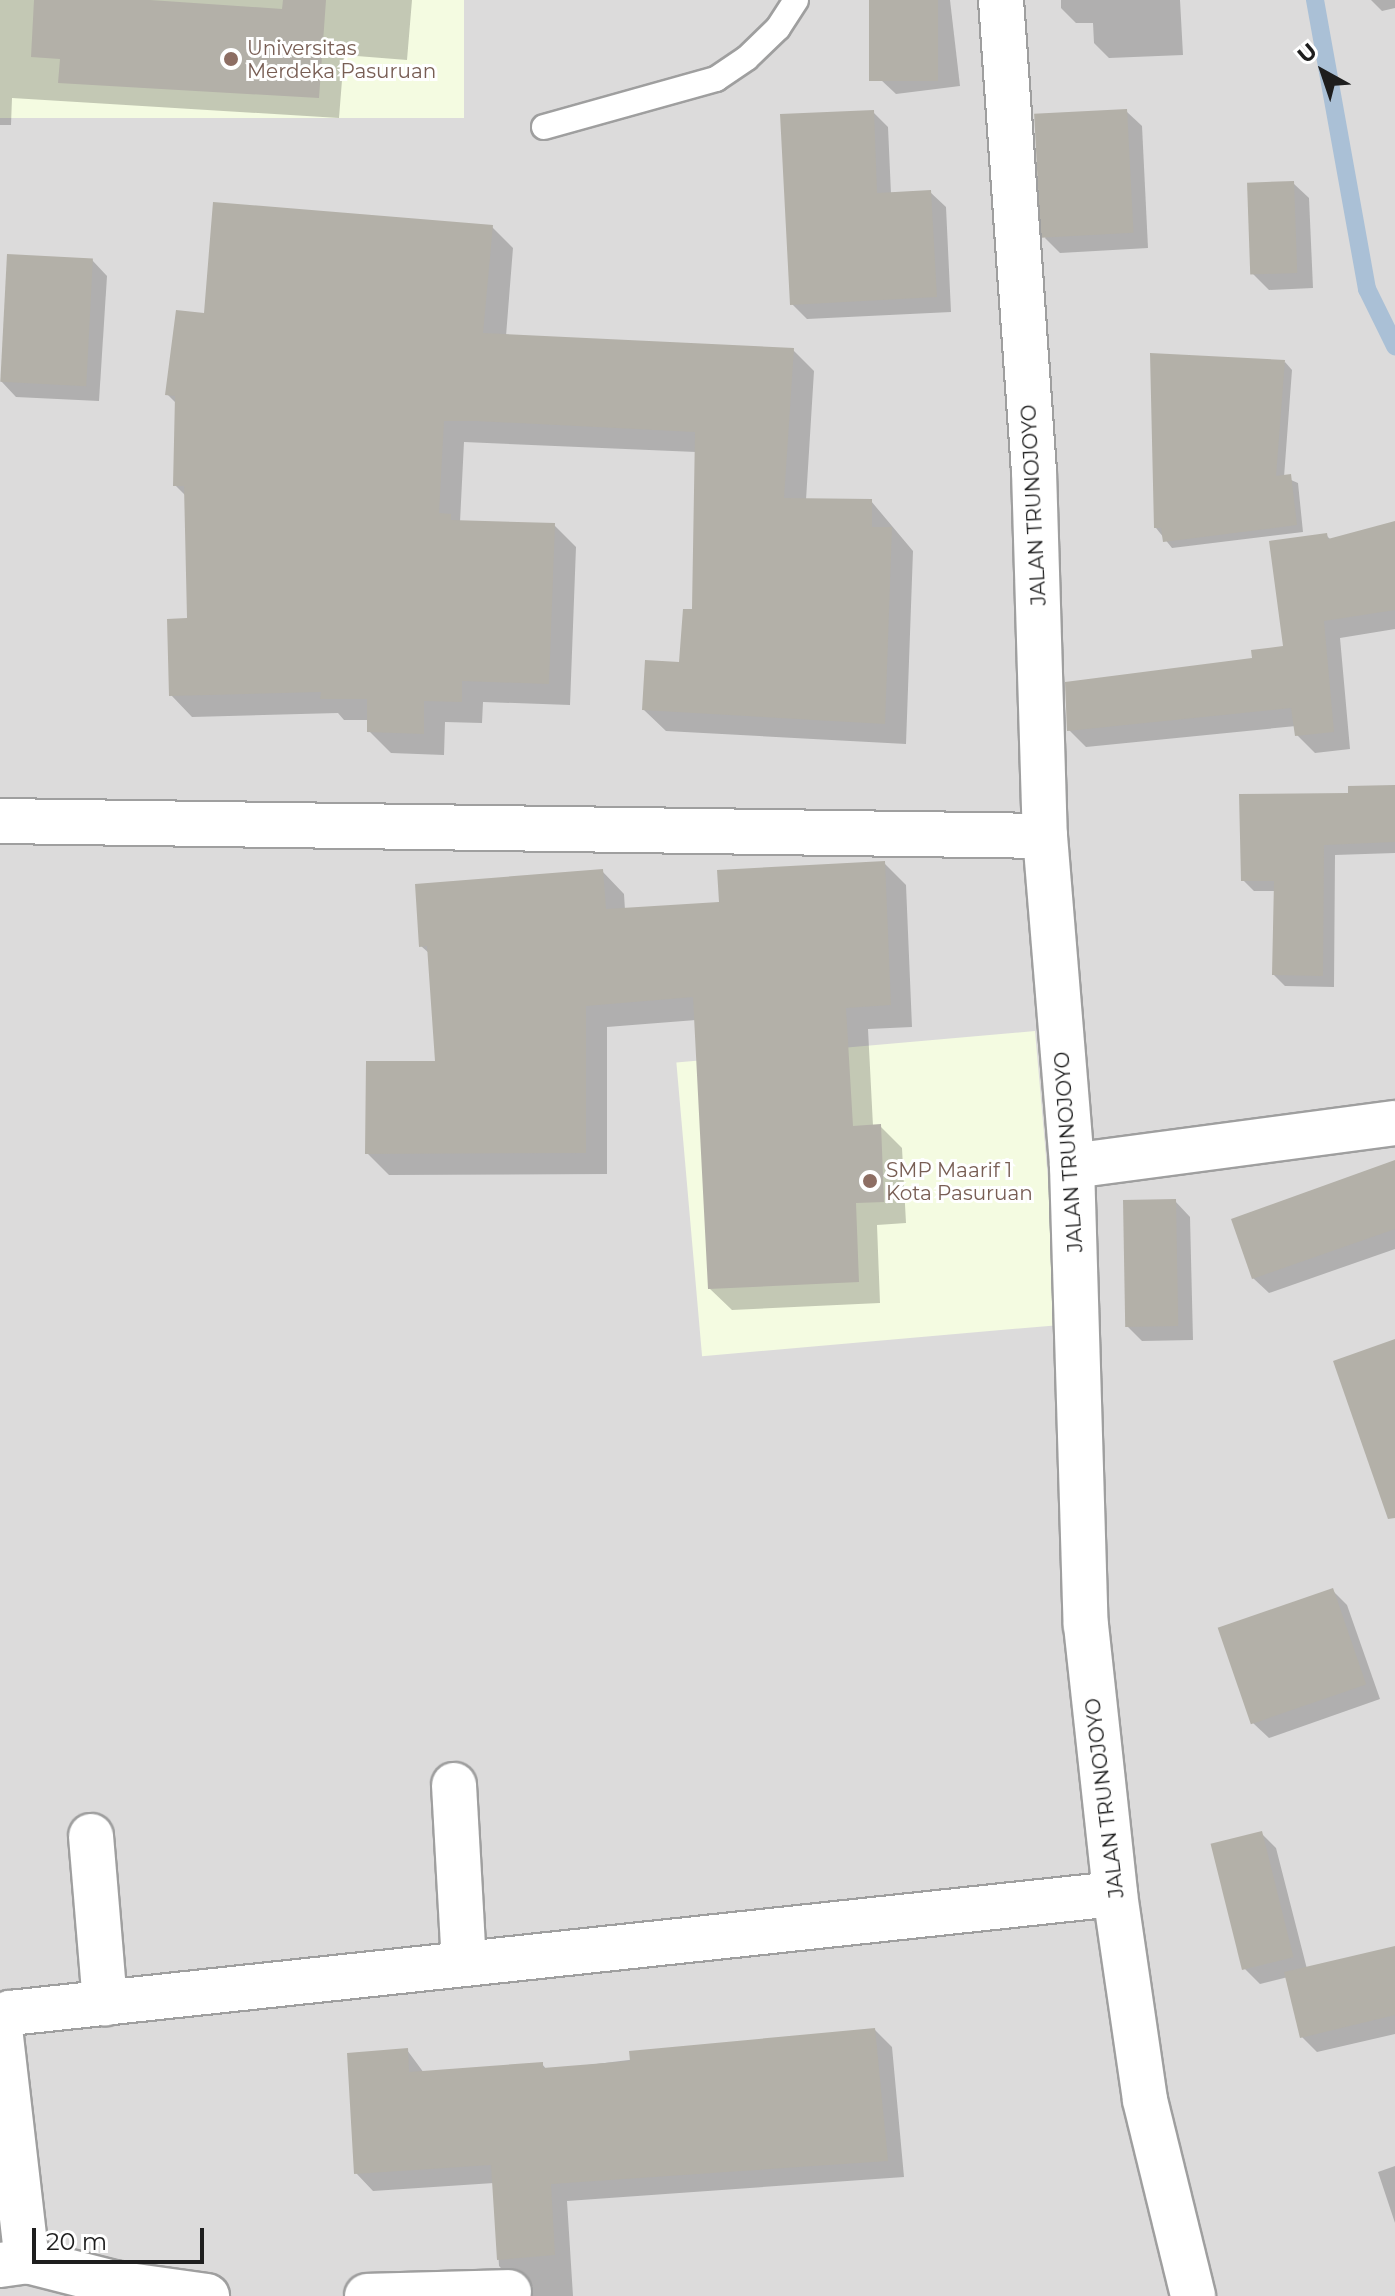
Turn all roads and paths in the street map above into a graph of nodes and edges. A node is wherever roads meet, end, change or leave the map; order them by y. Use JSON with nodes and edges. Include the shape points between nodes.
{"nodes":[{"id":1,"x":796,"y":0,"type":"edge"},
{"id":2,"x":1001,"y":0,"type":"edge"},
{"id":3,"x":544,"y":127,"type":"dead end"},
{"id":4,"x":0,"y":821,"type":"edge"},
{"id":5,"x":1045,"y":836,"type":"junction"},
{"id":6,"x":1395,"y":1123,"type":"edge"},
{"id":7,"x":1072,"y":1166,"type":"junction"},
{"id":8,"x":454,"y":1785,"type":"dead end"},
{"id":9,"x":91,"y":1836,"type":"dead end"},
{"id":10,"x":1115,"y":1894,"type":"junction"},
{"id":11,"x":464,"y":1964,"type":"junction"},
{"id":12,"x":105,"y":2003,"type":"junction"},
{"id":13,"x":0,"y":2021,"type":"edge"},
{"id":14,"x":0,"y":2028,"type":"edge"},
{"id":15,"x":14,"y":2263,"type":"edge"},
{"id":16,"x":509,"y":2292,"type":"dead end"},
{"id":17,"x":207,"y":2296,"type":"edge"},
{"id":18,"x":367,"y":2296,"type":"edge"},
{"id":19,"x":1193,"y":2296,"type":"edge"}],
"edges":[{"from":1,"to":3,"type":"lane","via":[[778,28],[716,79]]},
{"from":2,"to":5,"type":"street","name":"JALAN TRUNOJOYO","via":[[1034,471]]},
{"from":4,"to":5,"type":"street"},
{"from":5,"to":7,"type":"street","name":"JALAN TRUNOJOYO"},
{"from":6,"to":7,"type":"street"},
{"from":7,"to":10,"type":"street","name":"JALAN TRUNOJOYO","via":[[1086,1625]]},
{"from":8,"to":11,"type":"street"},
{"from":9,"to":12,"type":"street"},
{"from":10,"to":11,"type":"street"},
{"from":10,"to":19,"type":"street","name":"JALAN TRUNOJOYO","via":[[1145,2100]]},
{"from":11,"to":12,"type":"street"},
{"from":12,"to":13,"type":"street","via":[[10,2013]]},
{"from":14,"to":15,"type":"street"},
{"from":15,"to":17,"type":"street"},
{"from":16,"to":18,"type":"street"}]}
